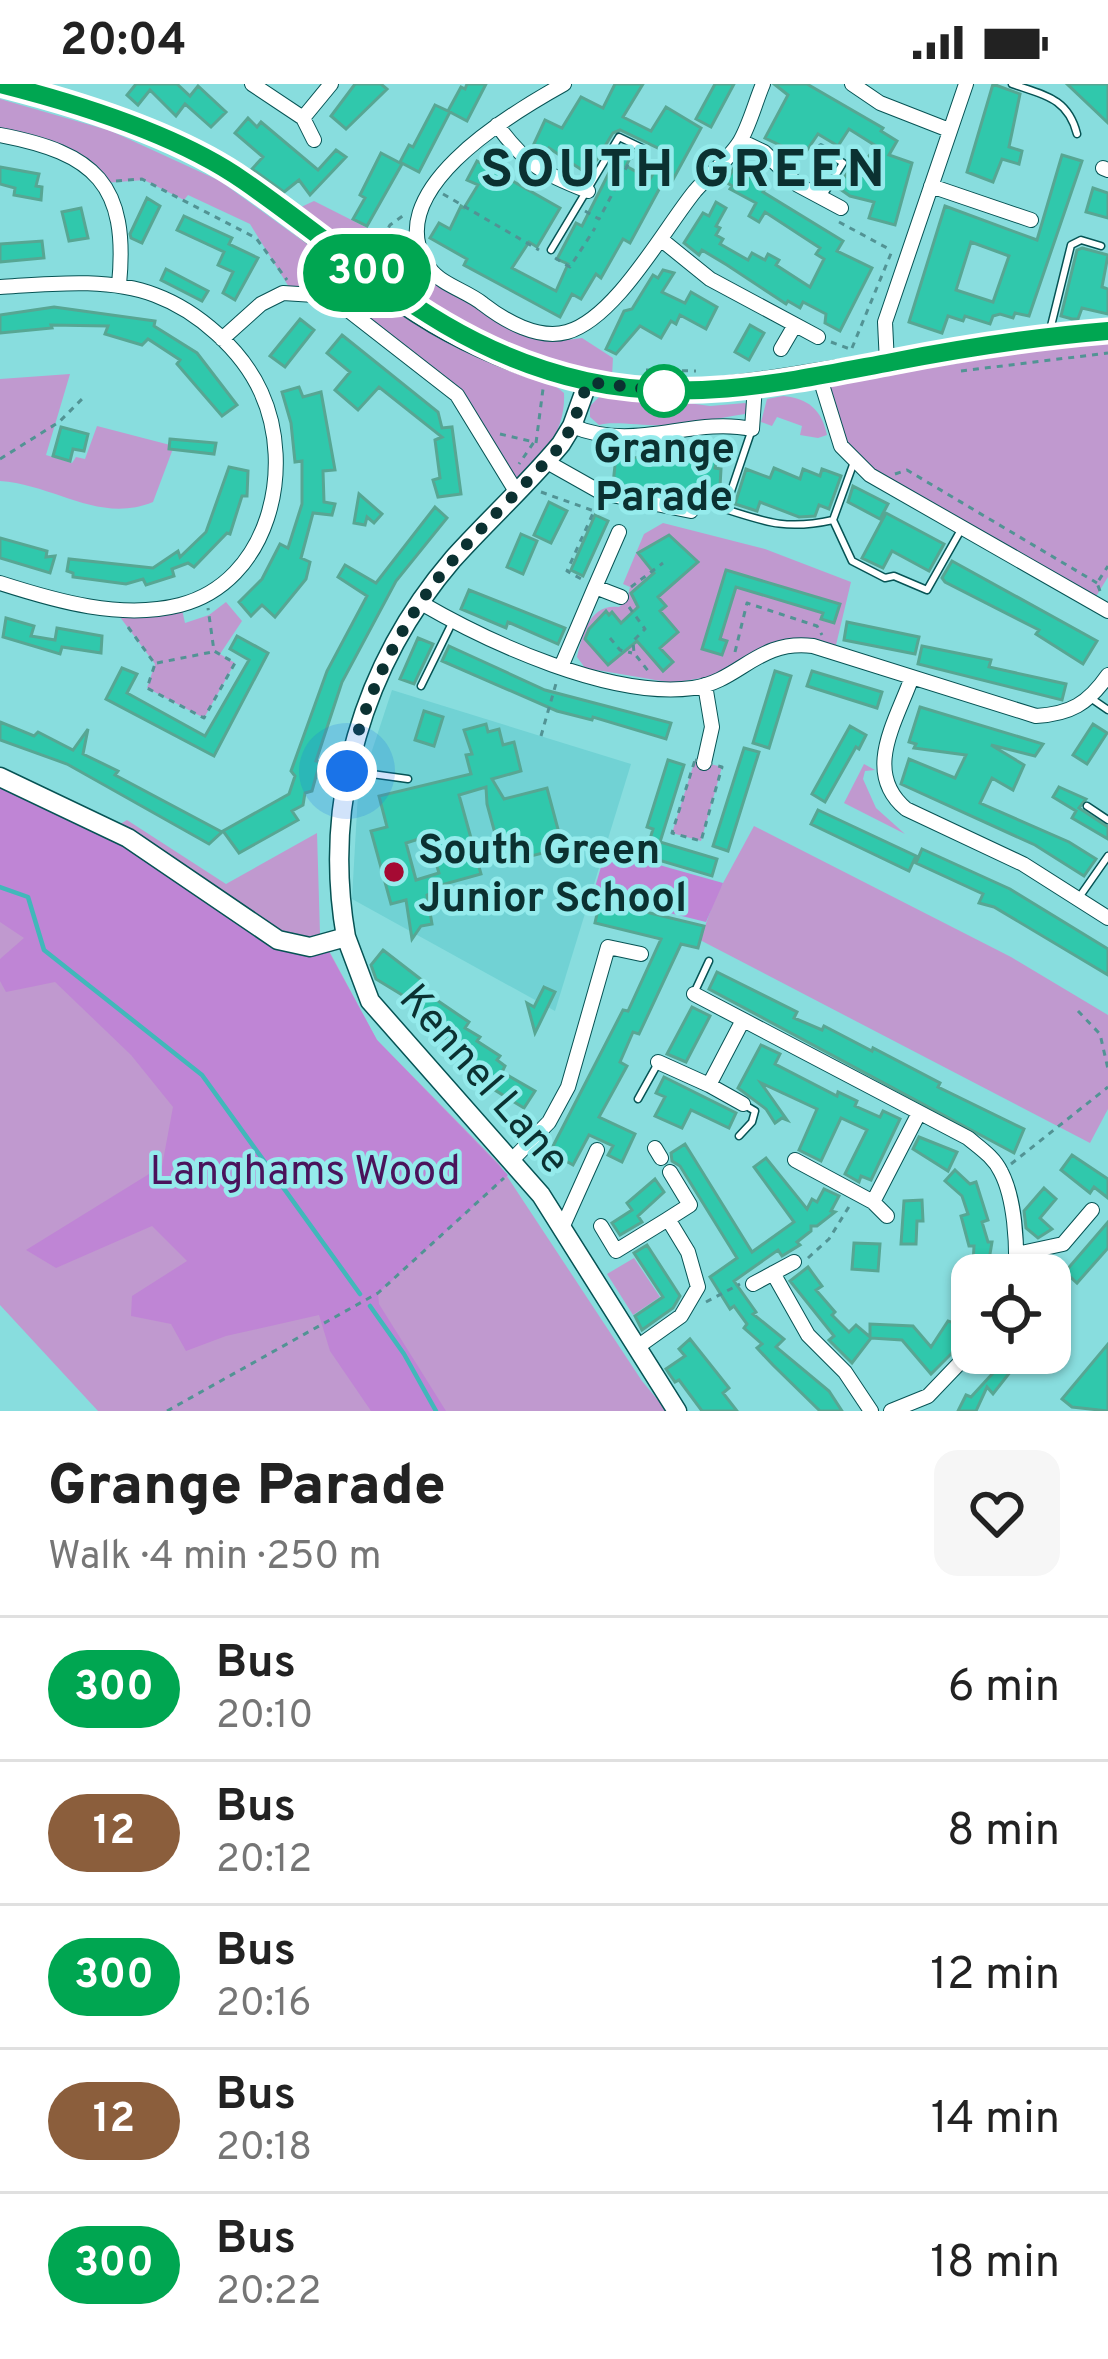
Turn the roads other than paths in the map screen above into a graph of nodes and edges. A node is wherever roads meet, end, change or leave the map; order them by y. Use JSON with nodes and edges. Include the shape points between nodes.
{"nodes":[{"id":1,"x":252,"y":84,"type":"edge"},
{"id":2,"x":332,"y":84,"type":"edge"},
{"id":3,"x":564,"y":84,"type":"edge"},
{"id":4,"x":763,"y":84,"type":"edge"},
{"id":5,"x":852,"y":84,"type":"edge"},
{"id":6,"x":966,"y":84,"type":"edge"},
{"id":7,"x":1012,"y":84,"type":"edge"},
{"id":8,"x":0,"y":85,"type":"edge"},
{"id":9,"x":302,"y":118,"type":"junction"},
{"id":10,"x":497,"y":125,"type":"junction"},
{"id":11,"x":950,"y":130,"type":"junction"},
{"id":12,"x":1077,"y":134,"type":"dead end"},
{"id":13,"x":0,"y":135,"type":"edge"},
{"id":14,"x":314,"y":140,"type":"dead end"},
{"id":15,"x":741,"y":141,"type":"junction"},
{"id":16,"x":821,"y":148,"type":"dead end"},
{"id":17,"x":644,"y":149,"type":"road end"},
{"id":18,"x":931,"y":186,"type":"junction"},
{"id":19,"x":588,"y":191,"type":"junction"},
{"id":20,"x":822,"y":197,"type":"junction"},
{"id":21,"x":841,"y":208,"type":"road end"},
{"id":22,"x":1031,"y":220,"type":"dead end"},
{"id":23,"x":663,"y":241,"type":"junction"},
{"id":24,"x":1102,"y":246,"type":"dead end"},
{"id":25,"x":551,"y":250,"type":"road end"},
{"id":26,"x":119,"y":285,"type":"junction"},
{"id":27,"x":0,"y":287,"type":"edge"},
{"id":28,"x":795,"y":326,"type":"junction"},
{"id":29,"x":1108,"y":331,"type":"edge"},
{"id":30,"x":818,"y":337,"type":"road end"},
{"id":31,"x":1048,"y":338,"type":"junction"},
{"id":32,"x":222,"y":339,"type":"junction"},
{"id":33,"x":782,"y":349,"type":"dead end"},
{"id":34,"x":885,"y":354,"type":"junction"},
{"id":35,"x":819,"y":375,"type":"junction"},
{"id":36,"x":588,"y":382,"type":"junction"},
{"id":37,"x":755,"y":386,"type":"junction"},
{"id":38,"x":572,"y":426,"type":"junction"},
{"id":39,"x":752,"y":428,"type":"junction"},
{"id":40,"x":547,"y":462,"type":"junction"},
{"id":41,"x":854,"y":462,"type":"junction"},
{"id":42,"x":516,"y":486,"type":"junction"},
{"id":43,"x":691,"y":511,"type":"dead end"},
{"id":44,"x":833,"y":520,"type":"junction"},
{"id":45,"x":962,"y":528,"type":"junction"},
{"id":46,"x":619,"y":532,"type":"dead end"},
{"id":47,"x":0,"y":583,"type":"edge"},
{"id":48,"x":595,"y":587,"type":"junction"},
{"id":49,"x":621,"y":596,"type":"road end"},
{"id":50,"x":421,"y":603,"type":"junction"},
{"id":51,"x":1107,"y":610,"type":"edge"},
{"id":52,"x":452,"y":622,"type":"junction"},
{"id":53,"x":561,"y":667,"type":"junction"},
{"id":54,"x":1108,"y":676,"type":"edge"},
{"id":55,"x":912,"y":677,"type":"junction"},
{"id":56,"x":705,"y":685,"type":"junction"},
{"id":57,"x":421,"y":686,"type":"dead end"},
{"id":58,"x":1092,"y":698,"type":"junction"},
{"id":59,"x":1108,"y":710,"type":"edge"},
{"id":60,"x":704,"y":763,"type":"road end"},
{"id":61,"x":347,"y":771,"type":"junction"},
{"id":62,"x":0,"y":777,"type":"edge"},
{"id":63,"x":408,"y":779,"type":"dead end"},
{"id":64,"x":1087,"y":806,"type":"dead end"},
{"id":65,"x":1108,"y":820,"type":"edge"},
{"id":66,"x":1108,"y":856,"type":"edge"},
{"id":67,"x":1078,"y":899,"type":"junction"},
{"id":68,"x":1108,"y":918,"type":"edge"},
{"id":69,"x":346,"y":937,"type":"junction"},
{"id":70,"x":640,"y":954,"type":"dead end"},
{"id":71,"x":710,"y":961,"type":"dead end"},
{"id":72,"x":694,"y":994,"type":"joint"},
{"id":73,"x":743,"y":1021,"type":"junction"},
{"id":74,"x":658,"y":1062,"type":"joint"},
{"id":75,"x":709,"y":1084,"type":"junction"},
{"id":76,"x":638,"y":1099,"type":"dead end"},
{"id":77,"x":743,"y":1104,"type":"joint"},
{"id":78,"x":918,"y":1115,"type":"junction"},
{"id":79,"x":739,"y":1136,"type":"dead end"},
{"id":80,"x":598,"y":1150,"type":"dead end"},
{"id":81,"x":795,"y":1160,"type":"dead end"},
{"id":82,"x":516,"y":1162,"type":"junction"},
{"id":83,"x":670,"y":1172,"type":"dead end"},
{"id":84,"x":873,"y":1202,"type":"junction"},
{"id":85,"x":1092,"y":1210,"type":"dead end"},
{"id":86,"x":887,"y":1216,"type":"dead end"},
{"id":87,"x":668,"y":1219,"type":"junction"},
{"id":88,"x":601,"y":1226,"type":"dead end"},
{"id":89,"x":562,"y":1228,"type":"junction"},
{"id":90,"x":1017,"y":1254,"type":"joint"},
{"id":91,"x":794,"y":1262,"type":"road end"},
{"id":92,"x":773,"y":1273,"type":"junction"},
{"id":93,"x":753,"y":1284,"type":"road end"},
{"id":94,"x":636,"y":1348,"type":"junction"},
{"id":95,"x":951,"y":1372,"type":"edge"},
{"id":96,"x":677,"y":1411,"type":"edge"},
{"id":97,"x":871,"y":1411,"type":"edge"},
{"id":98,"x":891,"y":1411,"type":"edge"}],
"edges":[{"from":1,"to":9,"type":"street"},
{"from":2,"to":9,"type":"street"},
{"from":3,"to":10,"type":"street"},
{"from":4,"to":15,"type":"street"},
{"from":5,"to":11,"type":"street"},
{"from":6,"to":11,"type":"street"},
{"from":7,"to":12,"type":"lane","via":[[1061,105]]},
{"from":8,"to":36,"type":"main road","via":[[193,152],[448,330]]},
{"from":9,"to":14,"type":"street"},
{"from":10,"to":19,"type":"street","via":[[540,172]]},
{"from":10,"to":23,"type":"street","via":[[418,209],[419,250],[437,278],[531,331],[569,332],[590,322]]},
{"from":11,"to":18,"type":"street"},
{"from":13,"to":26,"type":"street","via":[[60,149],[104,183],[117,230]]},
{"from":15,"to":20,"type":"street"},
{"from":15,"to":23,"type":"street"},
{"from":16,"to":20,"type":"lane","via":[[843,163]]},
{"from":17,"to":19,"type":"lane","via":[[619,137]]},
{"from":18,"to":22,"type":"street"},
{"from":18,"to":34,"type":"street","via":[[899,255]]},
{"from":19,"to":25,"type":"lane"},
{"from":20,"to":21,"type":"street"},
{"from":23,"to":28,"type":"street"},
{"from":24,"to":31,"type":"lane","via":[[1071,245]]},
{"from":26,"to":27,"type":"street"},
{"from":26,"to":32,"type":"street","via":[[157,295]]},
{"from":28,"to":30,"type":"street"},
{"from":28,"to":33,"type":"street"},
{"from":29,"to":31,"type":"main road"},
{"from":31,"to":34,"type":"main road"},
{"from":32,"to":42,"type":"street","via":[[261,304],[292,292],[330,296],[447,385]]},
{"from":32,"to":47,"type":"street","via":[[263,397],[273,432],[273,496],[258,544],[239,571],[206,595],[170,607],[77,604]]},
{"from":34,"to":35,"type":"main road"},
{"from":35,"to":37,"type":"main road"},
{"from":35,"to":41,"type":"street","via":[[841,446]]},
{"from":36,"to":37,"type":"main road","via":[[690,393]]},
{"from":36,"to":38,"type":"street","name":"Kennel Lane"},
{"from":37,"to":39,"type":"street"},
{"from":38,"to":39,"type":"street","via":[[630,438]]},
{"from":38,"to":40,"type":"street","name":"Kennel Lane"},
{"from":39,"to":44,"type":"lane","via":[[725,508],[776,525]]},
{"from":40,"to":42,"type":"street","name":"Kennel Lane"},
{"from":40,"to":43,"type":"street","via":[[602,493]]},
{"from":41,"to":44,"type":"lane"},
{"from":41,"to":45,"type":"street"},
{"from":42,"to":50,"type":"street","name":"Kennel Lane"},
{"from":44,"to":45,"type":"lane","via":[[852,561],[927,590]]},
{"from":45,"to":51,"type":"street"},
{"from":46,"to":48,"type":"street"},
{"from":48,"to":49,"type":"street"},
{"from":48,"to":53,"type":"street"},
{"from":50,"to":52,"type":"street"},
{"from":50,"to":61,"type":"street","name":"Kennel Lane","via":[[374,684]]},
{"from":52,"to":53,"type":"street"},
{"from":52,"to":57,"type":"lane"},
{"from":53,"to":56,"type":"street","via":[[661,687]]},
{"from":54,"to":58,"type":"street"},
{"from":55,"to":56,"type":"street","via":[[794,644]]},
{"from":55,"to":58,"type":"street","via":[[1036,716]]},
{"from":55,"to":67,"type":"street","via":[[881,768],[890,796]]},
{"from":56,"to":60,"type":"street","via":[[712,727]]},
{"from":58,"to":59,"type":"lane"},
{"from":61,"to":63,"type":"lane"},
{"from":61,"to":69,"type":"street","name":"Kennel Lane","via":[[338,869]]},
{"from":62,"to":69,"type":"street","via":[[128,838],[278,940],[310,947]]},
{"from":64,"to":65,"type":"lane"},
{"from":66,"to":67,"type":"lane"},
{"from":67,"to":68,"type":"street"},
{"from":69,"to":82,"type":"street","name":"Kennel Lane","via":[[370,1001]]},
{"from":70,"to":82,"type":"street","via":[[608,947],[568,1087]]},
{"from":71,"to":72,"type":"lane"},
{"from":72,"to":73,"type":"street"},
{"from":73,"to":75,"type":"street"},
{"from":73,"to":78,"type":"street"},
{"from":74,"to":75,"type":"street"},
{"from":74,"to":76,"type":"lane"},
{"from":75,"to":77,"type":"street"},
{"from":77,"to":79,"type":"lane","via":[[755,1111]]},
{"from":78,"to":84,"type":"street"},
{"from":78,"to":90,"type":"street","via":[[991,1156]]},
{"from":80,"to":89,"type":"street"},
{"from":81,"to":84,"type":"street"},
{"from":82,"to":89,"type":"street","name":"Kennel Lane"},
{"from":83,"to":87,"type":"street","via":[[690,1205]]},
{"from":84,"to":86,"type":"street"},
{"from":85,"to":90,"type":"street","via":[[1063,1244]]},
{"from":87,"to":88,"type":"street","via":[[616,1251]]},
{"from":87,"to":94,"type":"street","via":[[698,1287],[690,1306]]},
{"from":89,"to":94,"type":"street","name":"Kennel Lane"},
{"from":91,"to":92,"type":"street"},
{"from":92,"to":93,"type":"street"},
{"from":92,"to":97,"type":"street","via":[[808,1335]]},
{"from":94,"to":96,"type":"street","name":"Kennel Lane"},
{"from":95,"to":98,"type":"street","via":[[928,1396]]}]}
